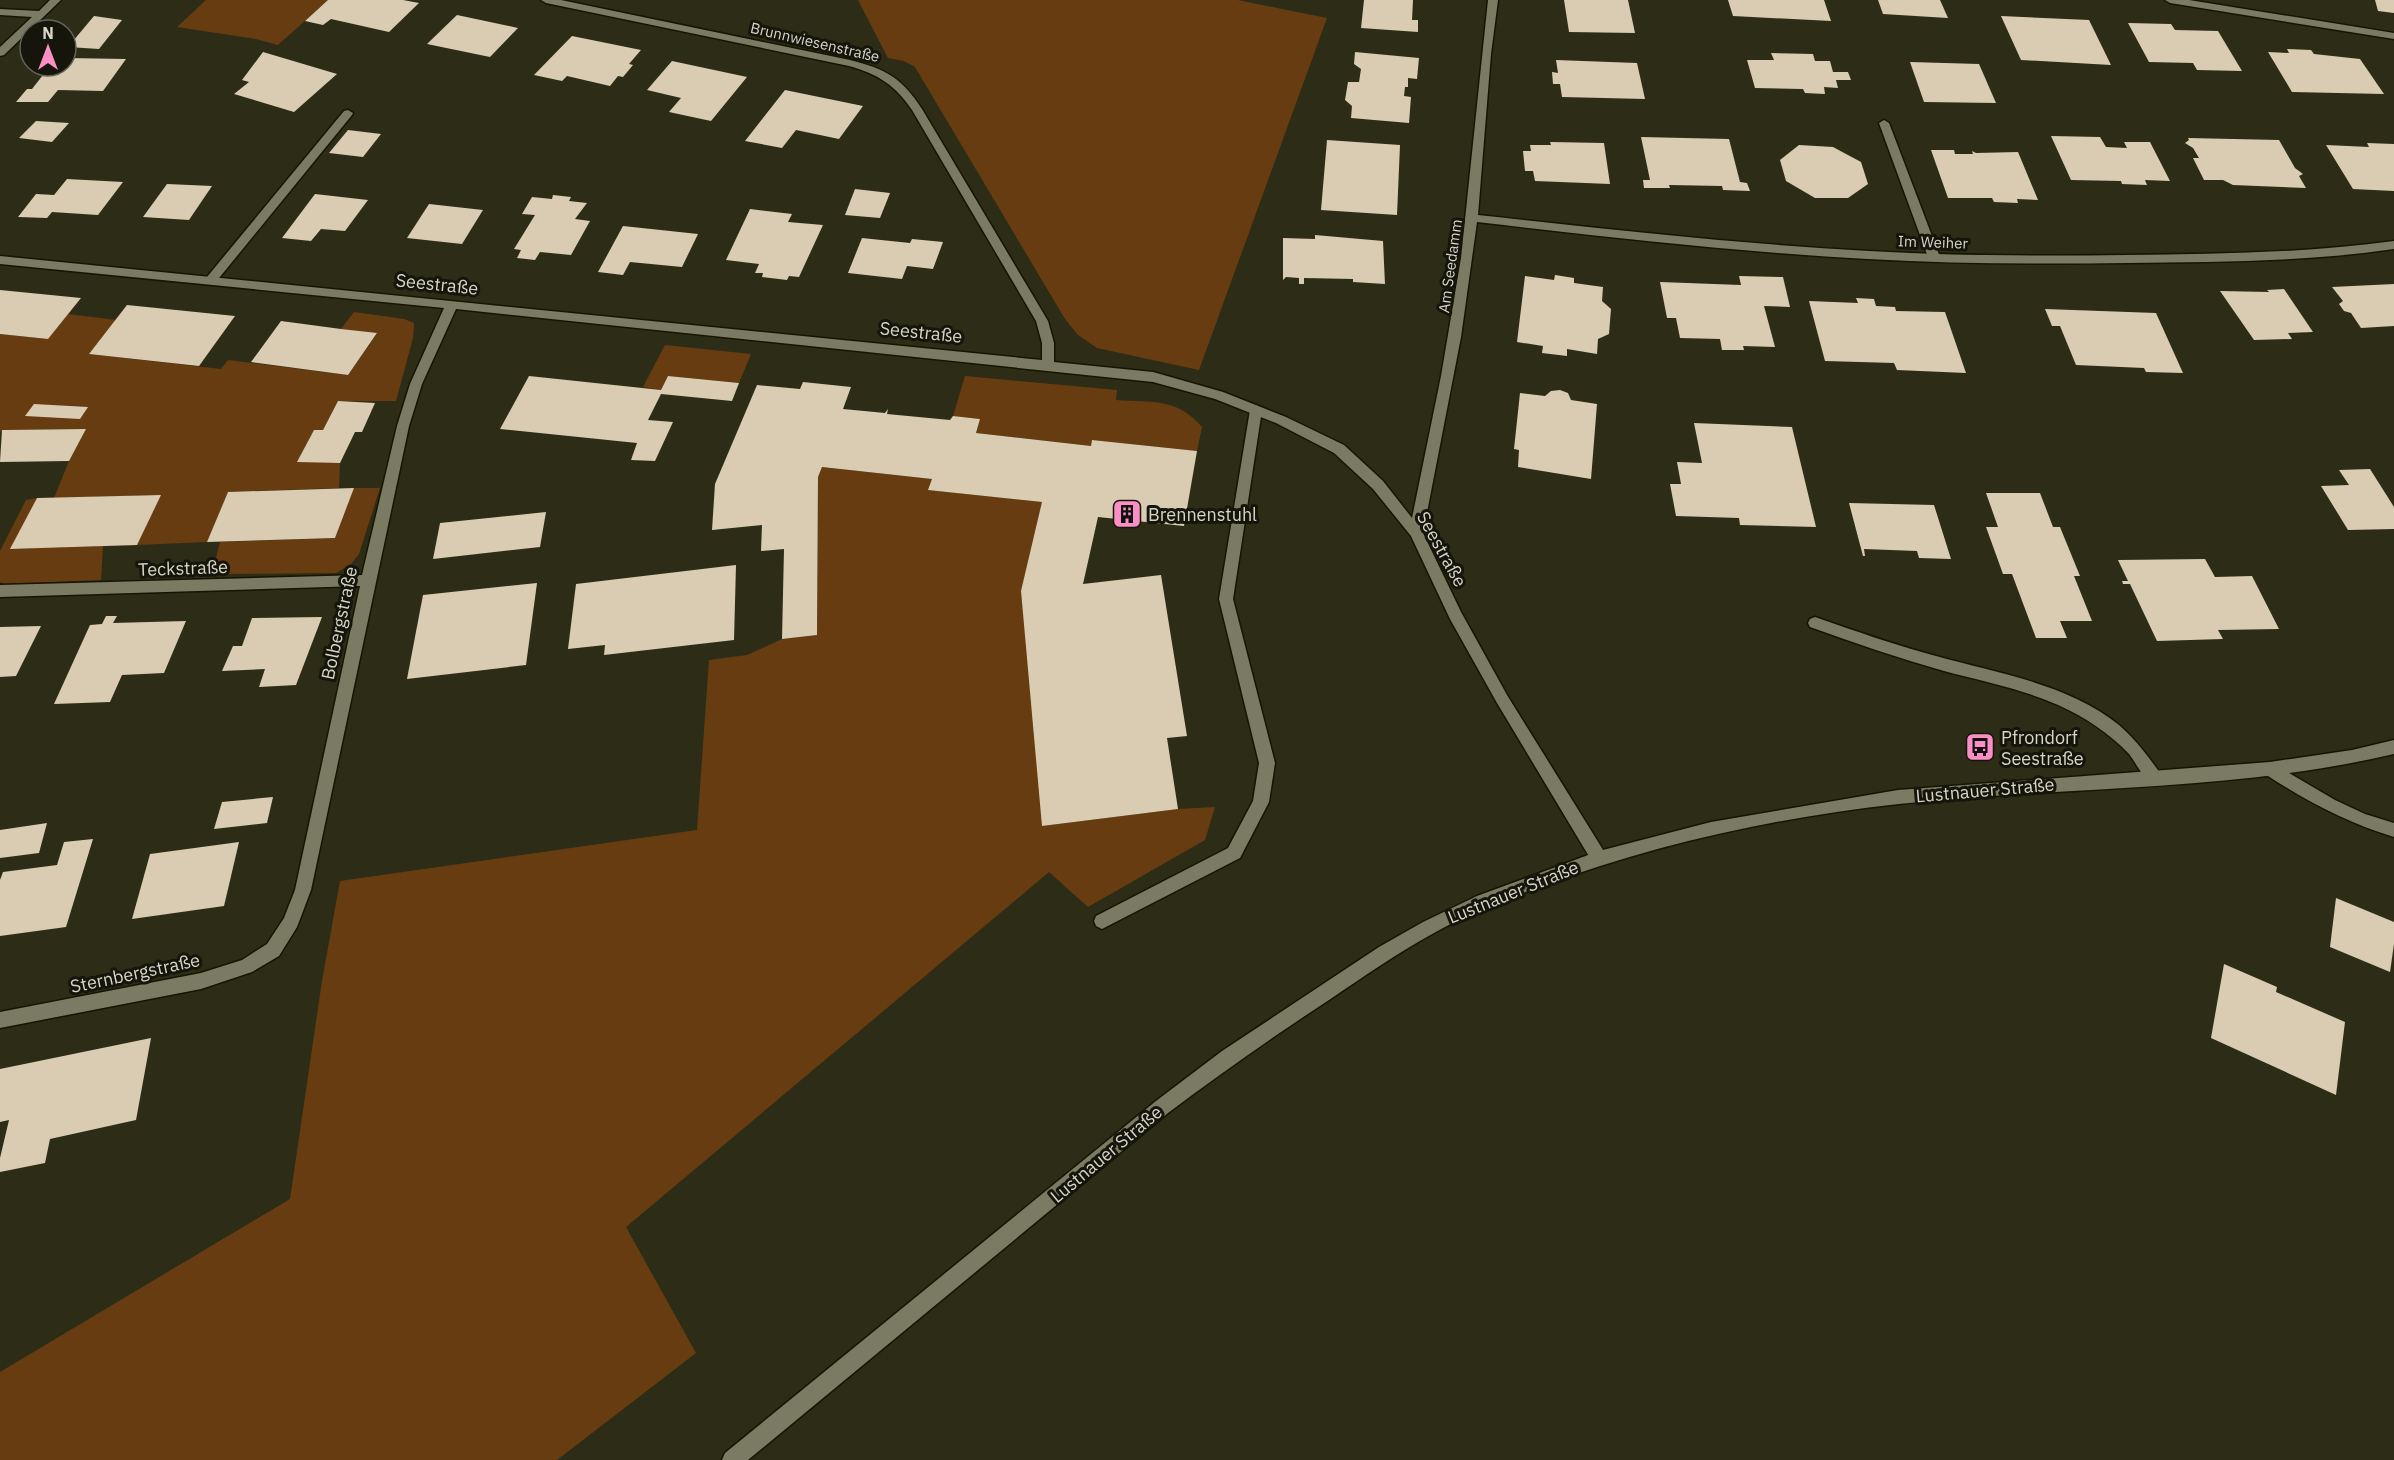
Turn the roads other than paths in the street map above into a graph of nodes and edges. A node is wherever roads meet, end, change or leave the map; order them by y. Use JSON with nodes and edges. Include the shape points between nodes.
{"nodes":[{"id":1,"x":56,"y":0,"type":"edge"},
{"id":2,"x":546,"y":0,"type":"edge"},
{"id":3,"x":1492,"y":0,"type":"edge"},
{"id":4,"x":2170,"y":0,"type":"edge"},
{"id":5,"x":0,"y":12,"type":"edge"},
{"id":6,"x":41,"y":14,"type":"junction"},
{"id":7,"x":2394,"y":36,"type":"edge"},
{"id":8,"x":0,"y":53,"type":"edge"},
{"id":9,"x":348,"y":113,"type":"dead end"},
{"id":10,"x":1884,"y":123,"type":"dead end"},
{"id":11,"x":1472,"y":218,"type":"junction"},
{"id":12,"x":2394,"y":245,"type":"edge"},
{"id":13,"x":1934,"y":257,"type":"junction"},
{"id":14,"x":0,"y":260,"type":"edge"},
{"id":15,"x":211,"y":280,"type":"junction"},
{"id":16,"x":452,"y":305,"type":"junction"},
{"id":17,"x":1048,"y":366,"type":"junction"},
{"id":18,"x":1256,"y":410,"type":"junction"},
{"id":19,"x":1416,"y":533,"type":"junction"},
{"id":20,"x":368,"y":580,"type":"junction"},
{"id":21,"x":0,"y":591,"type":"edge"},
{"id":22,"x":1815,"y":623,"type":"dead end"},
{"id":23,"x":2394,"y":747,"type":"edge"},
{"id":24,"x":2270,"y":769,"type":"junction"},
{"id":25,"x":2155,"y":778,"type":"junction"},
{"id":26,"x":2394,"y":830,"type":"edge"},
{"id":27,"x":1599,"y":858,"type":"junction"},
{"id":28,"x":1102,"y":921,"type":"dead end"},
{"id":29,"x":273,"y":950,"type":"joint"},
{"id":30,"x":0,"y":1020,"type":"edge"},
{"id":31,"x":732,"y":1460,"type":"edge"}],
"edges":[{"from":1,"to":6,"type":"street"},
{"from":2,"to":17,"type":"street","name":"Brunnwiesenstraße","via":[[850,63],[880,71],[900,85],[1042,321],[1048,343]]},
{"from":3,"to":11,"type":"street","name":"Am Seedamm"},
{"from":4,"to":7,"type":"street"},
{"from":5,"to":6,"type":"street"},
{"from":6,"to":8,"type":"street"},
{"from":9,"to":15,"type":"street"},
{"from":10,"to":13,"type":"street"},
{"from":11,"to":13,"type":"street","name":"Im Weiher","via":[[1744,245]]},
{"from":11,"to":19,"type":"street","name":"Am Seedamm","via":[[1455,337]]},
{"from":12,"to":13,"type":"street","name":"Im Weiher","via":[[2208,258]]},
{"from":14,"to":15,"type":"street","name":"Seestraße"},
{"from":15,"to":16,"type":"street","name":"Seestraße"},
{"from":16,"to":17,"type":"street","name":"Seestraße"},
{"from":16,"to":20,"type":"street","name":"Bolbergstraße","via":[[416,384],[403,426]]},
{"from":17,"to":18,"type":"street","name":"Seestraße","via":[[1153,377]]},
{"from":18,"to":19,"type":"street","name":"Seestraße","via":[[1339,449],[1378,485]]},
{"from":18,"to":28,"type":"street","via":[[1226,599],[1267,763],[1261,802],[1234,853]]},
{"from":19,"to":27,"type":"street","name":"Seestraße","via":[[1455,615],[1502,699]]},
{"from":20,"to":21,"type":"street","name":"Teckstraße"},
{"from":20,"to":29,"type":"street","name":"Bolbergstraße","via":[[303,890],[291,922]]},
{"from":22,"to":25,"type":"street","via":[[1869,643],[2072,703],[2110,726],[2140,754]]},
{"from":23,"to":24,"type":"street","name":"Lustnauer Straße"},
{"from":24,"to":25,"type":"street","name":"Lustnauer Straße"},
{"from":24,"to":26,"type":"street","via":[[2314,797],[2369,824]]},
{"from":25,"to":27,"type":"street","name":"Lustnauer Straße","via":[[1898,797],[1711,829]]},
{"from":27,"to":31,"type":"street","name":"Lustnauer Straße","via":[[1483,900],[1429,927],[1228,1058],[1162,1107]]},
{"from":29,"to":30,"type":"street","name":"Sternbergstraße","via":[[246,966],[201,981]]}]}
